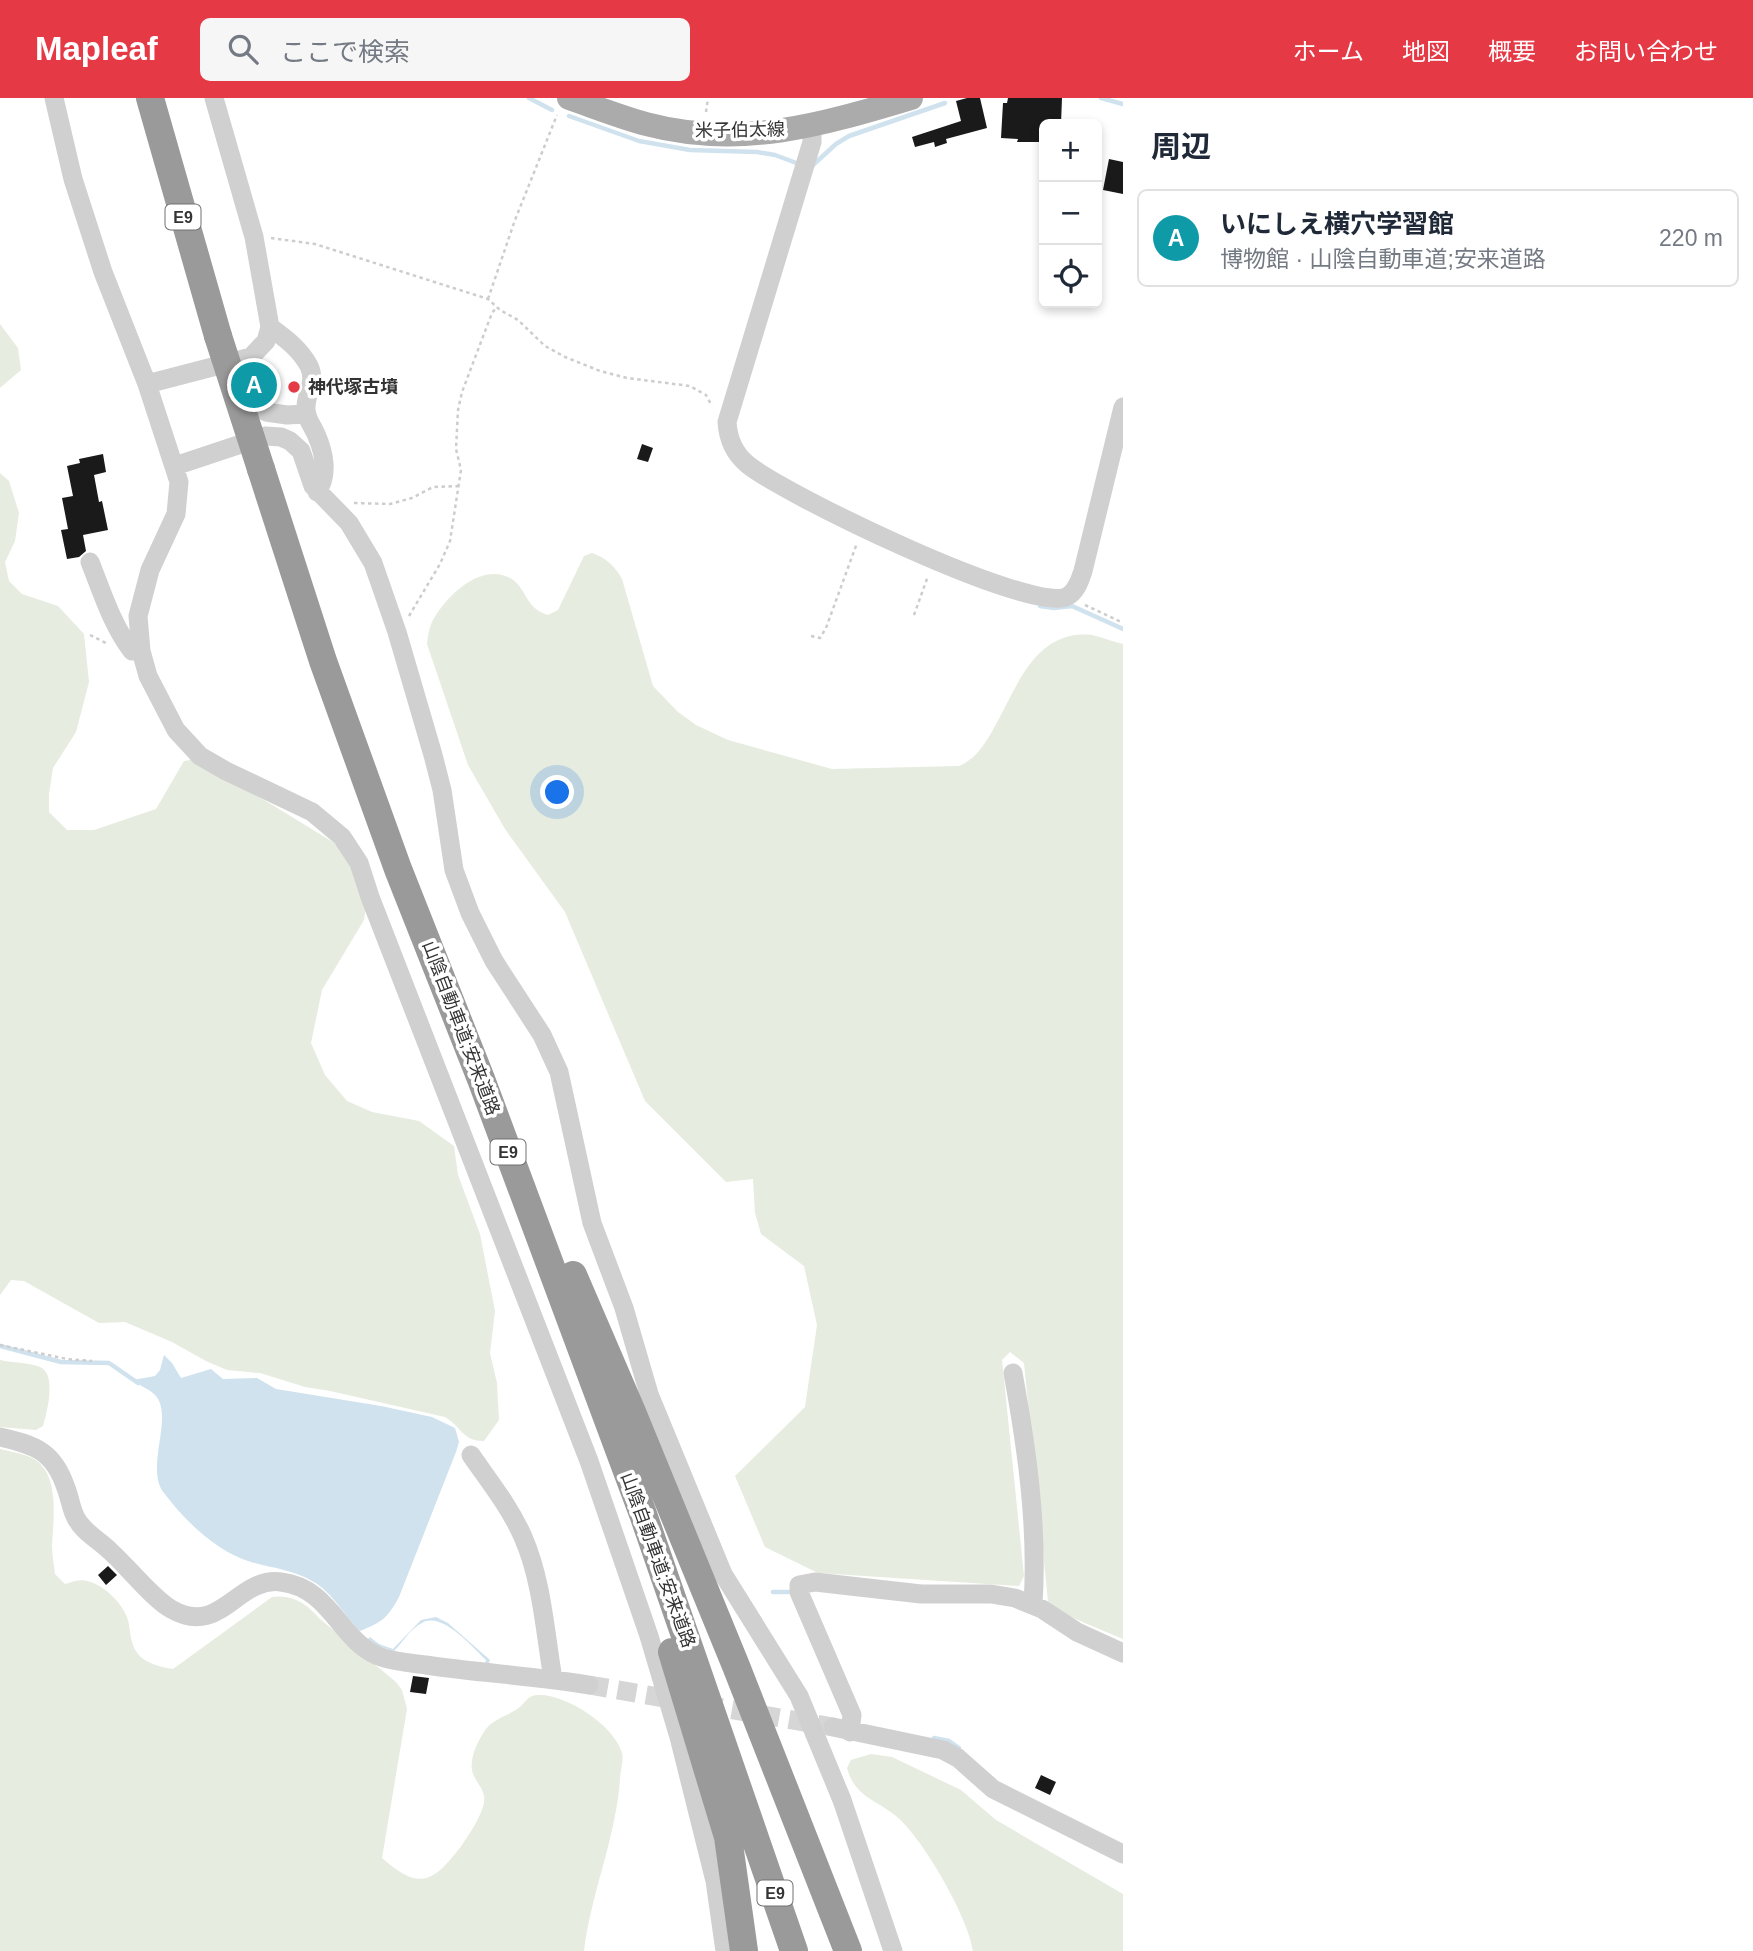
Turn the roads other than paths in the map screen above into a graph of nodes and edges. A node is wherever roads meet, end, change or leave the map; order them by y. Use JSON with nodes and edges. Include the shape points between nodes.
{"nodes":[{"id":1,"x":54,"y":98,"type":"edge"},
{"id":2,"x":150,"y":98,"type":"edge"},
{"id":3,"x":214,"y":98,"type":"edge"},
{"id":4,"x":911,"y":98,"type":"edge"},
{"id":5,"x":565,"y":103,"type":"edge"},
{"id":6,"x":812,"y":126,"type":"junction"},
{"id":7,"x":270,"y":327,"type":"junction"},
{"id":8,"x":147,"y":384,"type":"junction"},
{"id":9,"x":1123,"y":407,"type":"edge"},
{"id":10,"x":266,"y":412,"type":"dead end"},
{"id":11,"x":306,"y":414,"type":"junction"},
{"id":12,"x":174,"y":466,"type":"junction"},
{"id":13,"x":324,"y":499,"type":"junction"},
{"id":14,"x":90,"y":562,"type":"dead end"},
{"id":15,"x":141,"y":652,"type":"junction"},
{"id":16,"x":481,"y":1079,"type":"junction"},
{"id":17,"x":537,"y":1229,"type":"junction"},
{"id":18,"x":1013,"y":1373,"type":"dead end"},
{"id":19,"x":0,"y":1437,"type":"edge"},
{"id":20,"x":471,"y":1455,"type":"dead end"},
{"id":21,"x":1033,"y":1605,"type":"junction"},
{"id":22,"x":1123,"y":1653,"type":"edge"},
{"id":23,"x":553,"y":1679,"type":"junction"},
{"id":24,"x":589,"y":1685,"type":"tunnel mouth"},
{"id":25,"x":1123,"y":1854,"type":"edge"},
{"id":26,"x":725,"y":1951,"type":"edge"},
{"id":27,"x":744,"y":1951,"type":"edge"},
{"id":28,"x":794,"y":1951,"type":"edge"},
{"id":29,"x":848,"y":1951,"type":"edge"},
{"id":30,"x":893,"y":1951,"type":"edge"}],
"edges":[{"from":1,"to":8,"type":"street","via":[[73,179],[103,272]]},
{"from":2,"to":16,"type":"highway","name":"山陰自動車道;安来道路","number":"E9","bridge":true,"via":[[218,336],[333,687]]},
{"from":3,"to":7,"type":"street","via":[[254,237]]},
{"from":4,"to":6,"type":"main road","name":"米子伯太線"},
{"from":5,"to":6,"type":"main road","name":"米子伯太線","via":[[701,133],[763,134]]},
{"from":6,"to":9,"type":"street","via":[[727,422],[734,450],[745,463],[933,560],[1038,597],[1066,597],[1083,571]]},
{"from":7,"to":8,"type":"street","via":[[266,341],[251,357]]},
{"from":7,"to":11,"type":"street","via":[[299,350],[310,369],[312,387]]},
{"from":8,"to":12,"type":"street"},
{"from":10,"to":11,"type":"street"},
{"from":11,"to":13,"type":"street","via":[[324,463]]},
{"from":12,"to":13,"type":"street","via":[[265,436],[281,437],[301,451],[310,480]]},
{"from":12,"to":15,"type":"street","via":[[179,482],[176,514],[142,595],[138,616]]},
{"from":13,"to":30,"type":"street","via":[[349,523],[368,552],[397,632],[442,790],[454,870],[470,913],[559,1072],[592,1223],[649,1394],[723,1574],[799,1696],[842,1800]]},
{"from":14,"to":15,"type":"street","via":[[111,616],[132,651]]},
{"from":15,"to":26,"type":"street","via":[[176,730],[200,756],[312,812],[342,837],[359,863],[584,1449],[649,1636],[711,1868]]},
{"from":16,"to":17,"type":"highway","name":"山陰自動車道;安来道路","number":"E9"},
{"from":16,"to":29,"type":"highway","via":[[632,1412]]},
{"from":17,"to":27,"type":"highway","via":[[728,1838]]},
{"from":17,"to":28,"type":"highway","name":"山陰自動車道;安来道路","number":"E9","via":[[647,1527]]},
{"from":18,"to":21,"type":"street","via":[[1032,1511]]},
{"from":19,"to":23,"type":"street","via":[[41,1450],[54,1461],[82,1528],[169,1608],[184,1615],[210,1616],[259,1585],[278,1581],[323,1601],[363,1649],[384,1658]]},
{"from":20,"to":23,"type":"street","via":[[523,1536]]},
{"from":21,"to":22,"type":"street"},
{"from":21,"to":25,"type":"street","via":[[991,1594],[921,1594],[815,1582],[799,1585],[852,1714],[842,1729],[943,1750],[993,1789]]},
{"from":23,"to":24,"type":"street"}]}
